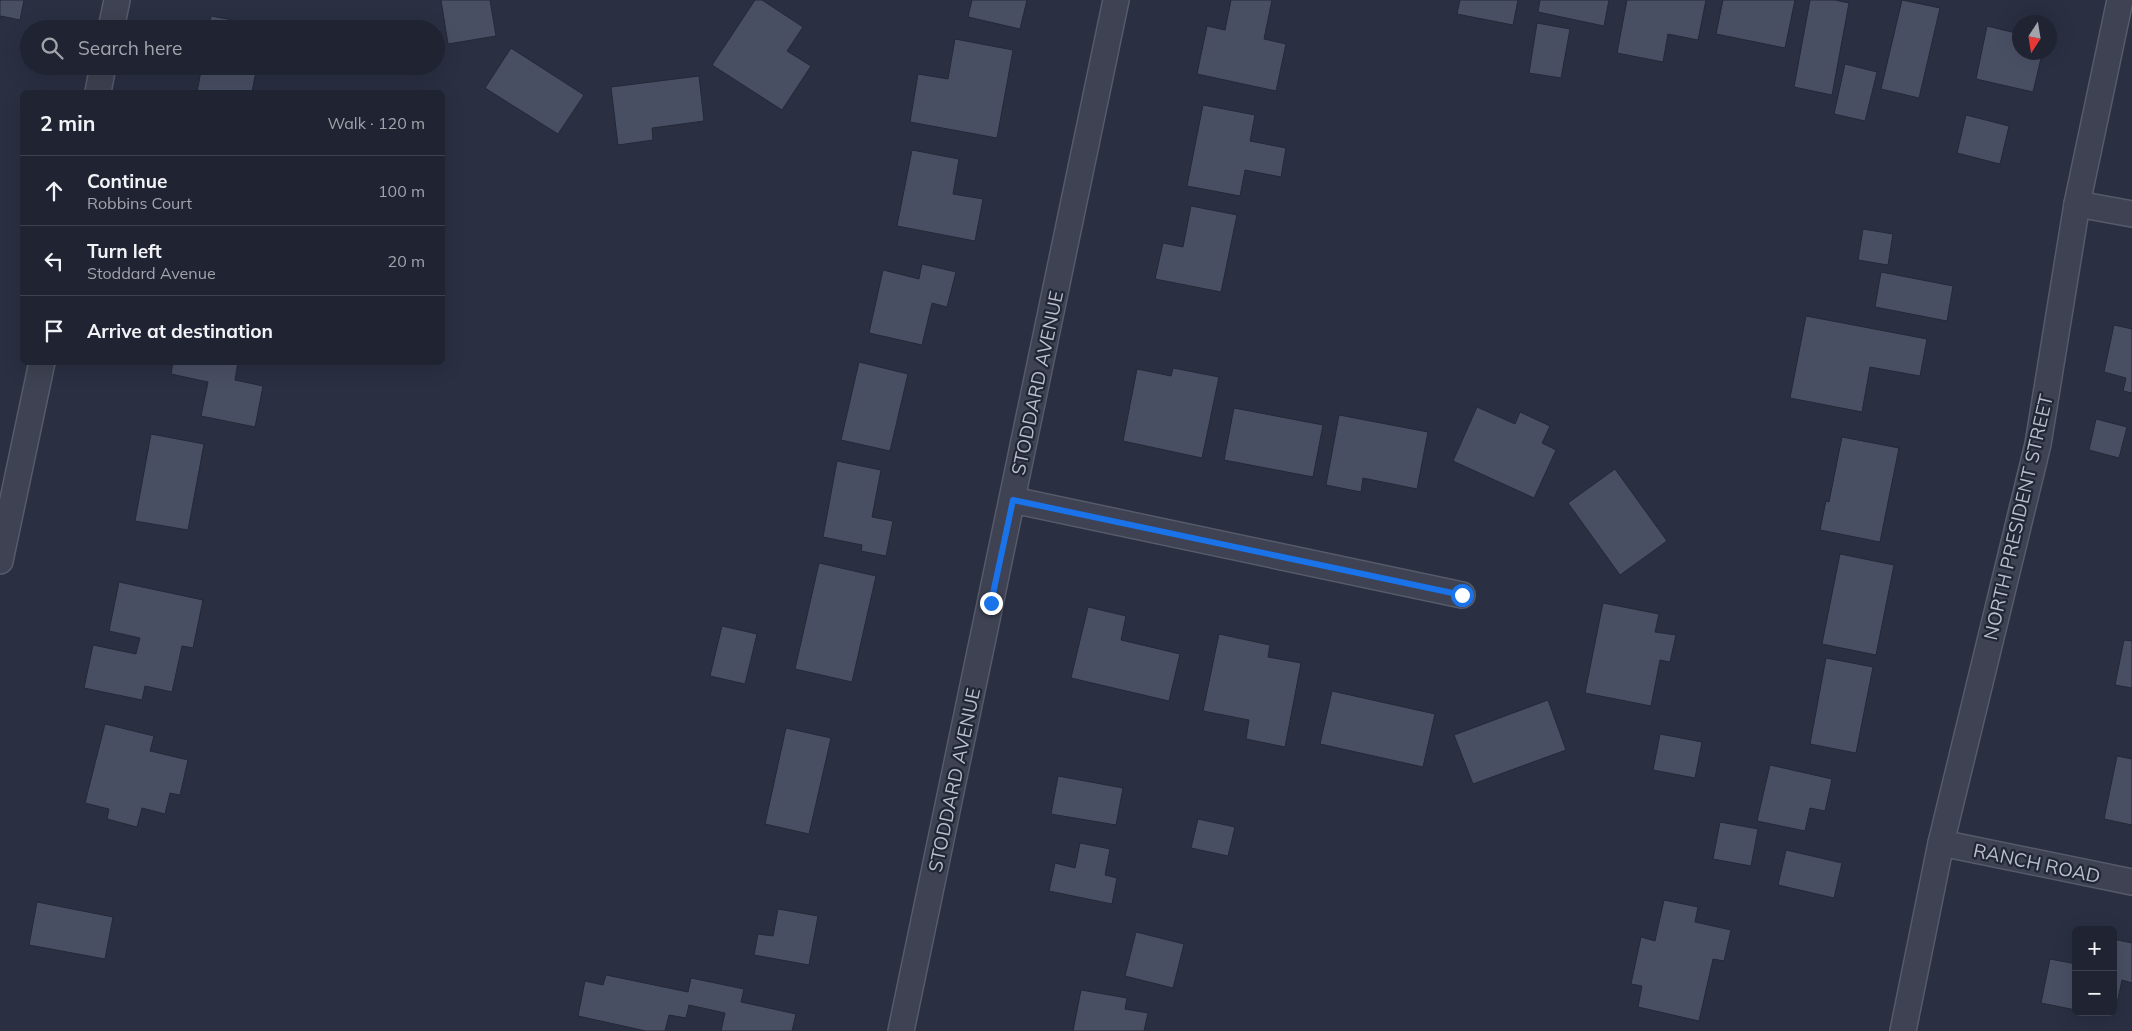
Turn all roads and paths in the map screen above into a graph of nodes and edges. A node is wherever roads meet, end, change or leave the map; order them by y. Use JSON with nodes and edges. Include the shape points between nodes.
{"nodes":[{"id":1,"x":117,"y":0,"type":"edge"},
{"id":2,"x":1116,"y":0,"type":"edge"},
{"id":3,"x":2120,"y":0,"type":"edge"},
{"id":4,"x":113,"y":20,"type":"edge"},
{"id":5,"x":101,"y":75,"type":"edge"},
{"id":6,"x":98,"y":90,"type":"edge"},
{"id":7,"x":2077,"y":204,"type":"junction"},
{"id":8,"x":2132,"y":214,"type":"edge"},
{"id":9,"x":41,"y":365,"type":"edge"},
{"id":10,"x":1013,"y":500,"type":"junction"},
{"id":11,"x":0,"y":561,"type":"edge"},
{"id":12,"x":1462,"y":595,"type":"dead end"},
{"id":13,"x":1941,"y":843,"type":"junction"},
{"id":14,"x":2132,"y":882,"type":"edge"},
{"id":15,"x":901,"y":1031,"type":"edge"},
{"id":16,"x":1903,"y":1031,"type":"edge"}],
"edges":[{"from":1,"to":4,"type":"street"},
{"from":2,"to":10,"type":"street","name":"STODDARD AVENUE"},
{"from":3,"to":7,"type":"street","name":"NORTH PRESIDENT STREET"},
{"from":5,"to":6,"type":"street"},
{"from":7,"to":8,"type":"street"},
{"from":7,"to":13,"type":"street","name":"NORTH PRESIDENT STREET","via":[[2038,444]]},
{"from":9,"to":11,"type":"street"},
{"from":10,"to":12,"type":"street"},
{"from":10,"to":15,"type":"street","name":"STODDARD AVENUE"},
{"from":13,"to":14,"type":"street","name":"RANCH ROAD"},
{"from":13,"to":16,"type":"street","name":"NORTH PRESIDENT STREET"}]}
